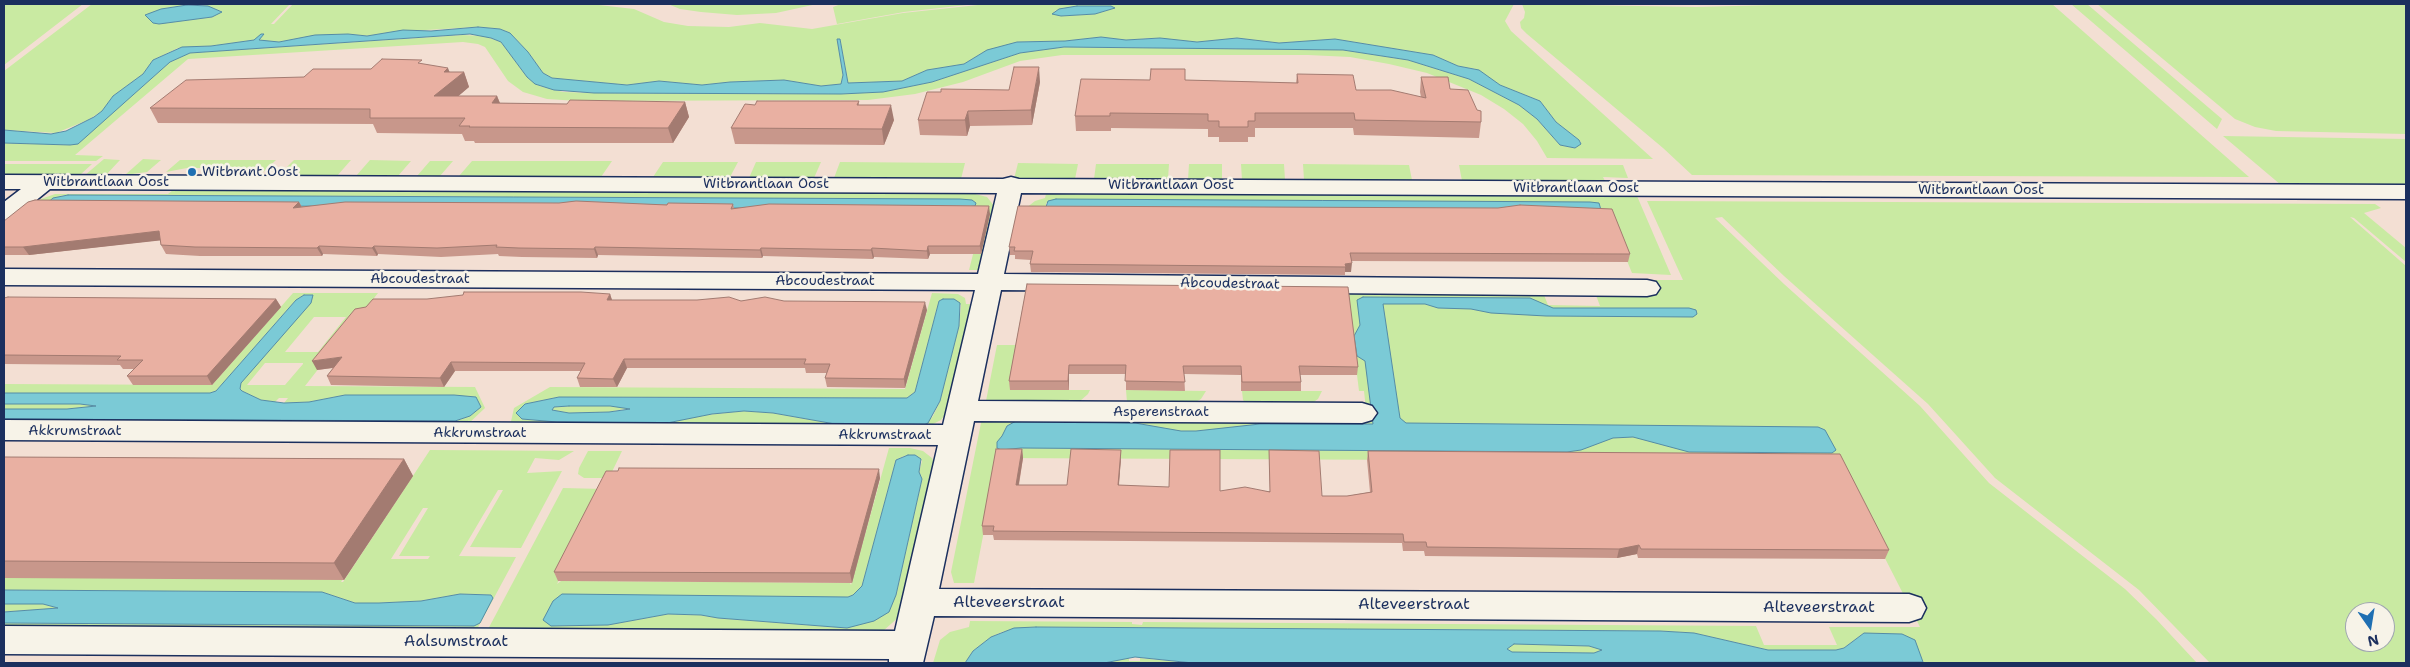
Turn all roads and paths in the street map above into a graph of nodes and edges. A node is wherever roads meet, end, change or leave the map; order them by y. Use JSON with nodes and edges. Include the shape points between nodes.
{"nodes":[{"id":1,"x":4,"y":182,"type":"edge"},
{"id":2,"x":45,"y":182,"type":"junction"},
{"id":3,"x":1011,"y":184,"type":"junction"},
{"id":4,"x":2406,"y":192,"type":"edge"},
{"id":5,"x":4,"y":214,"type":"edge"},
{"id":6,"x":4,"y":277,"type":"edge"},
{"id":7,"x":989,"y":282,"type":"junction"},
{"id":8,"x":1647,"y":288,"type":"dead end"},
{"id":9,"x":1362,"y":413,"type":"dead end"},
{"id":10,"x":958,"y":423,"type":"junction"},
{"id":11,"x":4,"y":430,"type":"edge"},
{"id":12,"x":918,"y":602,"type":"junction"},
{"id":13,"x":1909,"y":608,"type":"dead end"},
{"id":14,"x":4,"y":640,"type":"edge"},
{"id":15,"x":907,"y":654,"type":"edge"}],
"edges":[{"from":1,"to":2,"type":"street","name":"Witbrantlaan Oost"},
{"from":2,"to":3,"type":"street","name":"Witbrantlaan Oost"},
{"from":2,"to":5,"type":"street"},
{"from":3,"to":4,"type":"street","name":"Witbrantlaan Oost"},
{"from":3,"to":7,"type":"street"},
{"from":6,"to":7,"type":"street","name":"Abcoudestraat"},
{"from":7,"to":8,"type":"street","name":"Abcoudestraat"},
{"from":7,"to":10,"type":"street"},
{"from":9,"to":10,"type":"street","name":"Asperenstraat"},
{"from":10,"to":11,"type":"street","name":"Akkrumstraat"},
{"from":10,"to":12,"type":"street"},
{"from":12,"to":13,"type":"street","name":"Alteveerstraat"},
{"from":12,"to":15,"type":"street"},
{"from":14,"to":15,"type":"street","name":"Aalsumstraat"}]}
